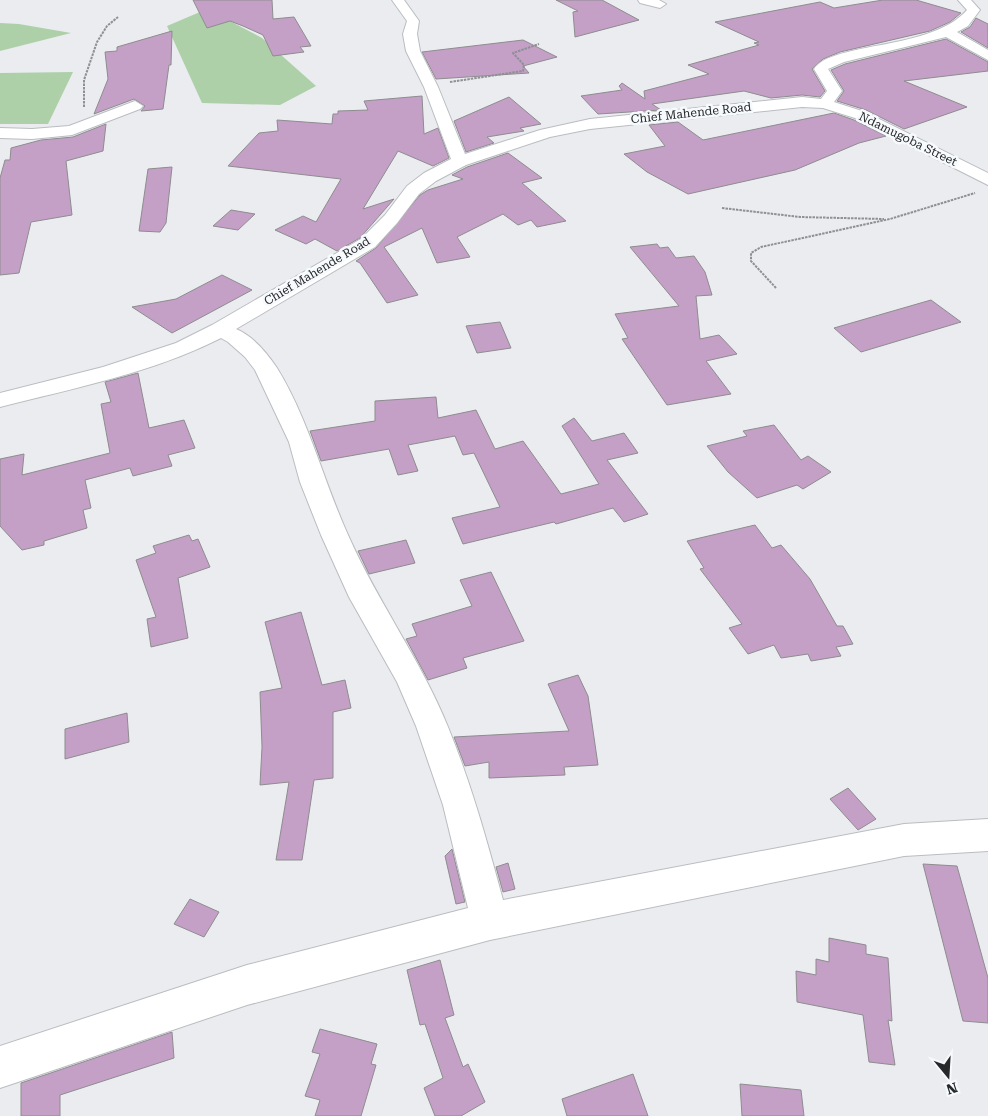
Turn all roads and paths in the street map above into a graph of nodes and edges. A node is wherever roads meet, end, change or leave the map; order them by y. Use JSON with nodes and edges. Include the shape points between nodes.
{"nodes":[{"id":1,"x":398,"y":0,"type":"edge"},
{"id":2,"x":644,"y":0,"type":"edge"},
{"id":3,"x":660,"y":4,"type":"dead end"},
{"id":4,"x":975,"y":6,"type":"edge"},
{"id":5,"x":118,"y":16,"type":"dead end"},
{"id":6,"x":947,"y":32,"type":"junction"},
{"id":7,"x":539,"y":44,"type":"dead end"},
{"id":8,"x":988,"y":56,"type":"edge"},
{"id":9,"x":431,"y":87,"type":"junction"},
{"id":10,"x":825,"y":104,"type":"junction"},
{"id":11,"x":135,"y":106,"type":"dead end"},
{"id":12,"x":0,"y":132,"type":"edge"},
{"id":13,"x":54,"y":132,"type":"junction"},
{"id":14,"x":460,"y":161,"type":"junction"},
{"id":15,"x":984,"y":186,"type":"edge"},
{"id":16,"x":722,"y":208,"type":"dead end"},
{"id":17,"x":890,"y":219,"type":"junction"},
{"id":18,"x":776,"y":288,"type":"dead end"},
{"id":19,"x":220,"y":330,"type":"junction"},
{"id":20,"x":0,"y":400,"type":"edge"},
{"id":21,"x":988,"y":835,"type":"edge"},
{"id":22,"x":490,"y":921,"type":"junction"},
{"id":23,"x":0,"y":1068,"type":"edge"}],
"edges":[{"from":1,"to":9,"type":"street","via":[[414,21],[410,34],[413,51]]},
{"from":2,"to":3,"type":"street"},
{"from":4,"to":6,"type":"street","via":[[970,18]]},
{"from":5,"to":13,"type":"path","via":[[99,33],[85,77],[81,114]]},
{"from":6,"to":8,"type":"street"},
{"from":6,"to":10,"type":"street","via":[[823,66],[821,69],[835,91]]},
{"from":7,"to":9,"type":"path","via":[[513,53],[524,65],[523,71]]},
{"from":9,"to":14,"type":"street"},
{"from":10,"to":14,"type":"street","name":"Chief Mahende Road","via":[[778,103],[590,124],[537,136]]},
{"from":10,"to":15,"type":"street","name":"Ndamugoba Street","via":[[860,116],[933,150]]},
{"from":11,"to":13,"type":"street","via":[[91,125]]},
{"from":12,"to":13,"type":"street"},
{"from":14,"to":19,"type":"street","name":"Chief Mahende Road","via":[[414,190],[368,243]]},
{"from":15,"to":17,"type":"path"},
{"from":16,"to":17,"type":"path","via":[[800,217]]},
{"from":17,"to":18,"type":"path","via":[[761,247],[751,253],[751,261]]},
{"from":19,"to":20,"type":"street","name":"Chief Mahende Road","via":[[184,348],[110,372]]},
{"from":19,"to":22,"type":"street","via":[[236,337],[266,369],[301,442],[313,482],[362,597],[410,678],[432,726],[460,805]]},
{"from":21,"to":22,"type":"street","via":[[904,840]]},
{"from":22,"to":23,"type":"street","via":[[247,985]]}]}
